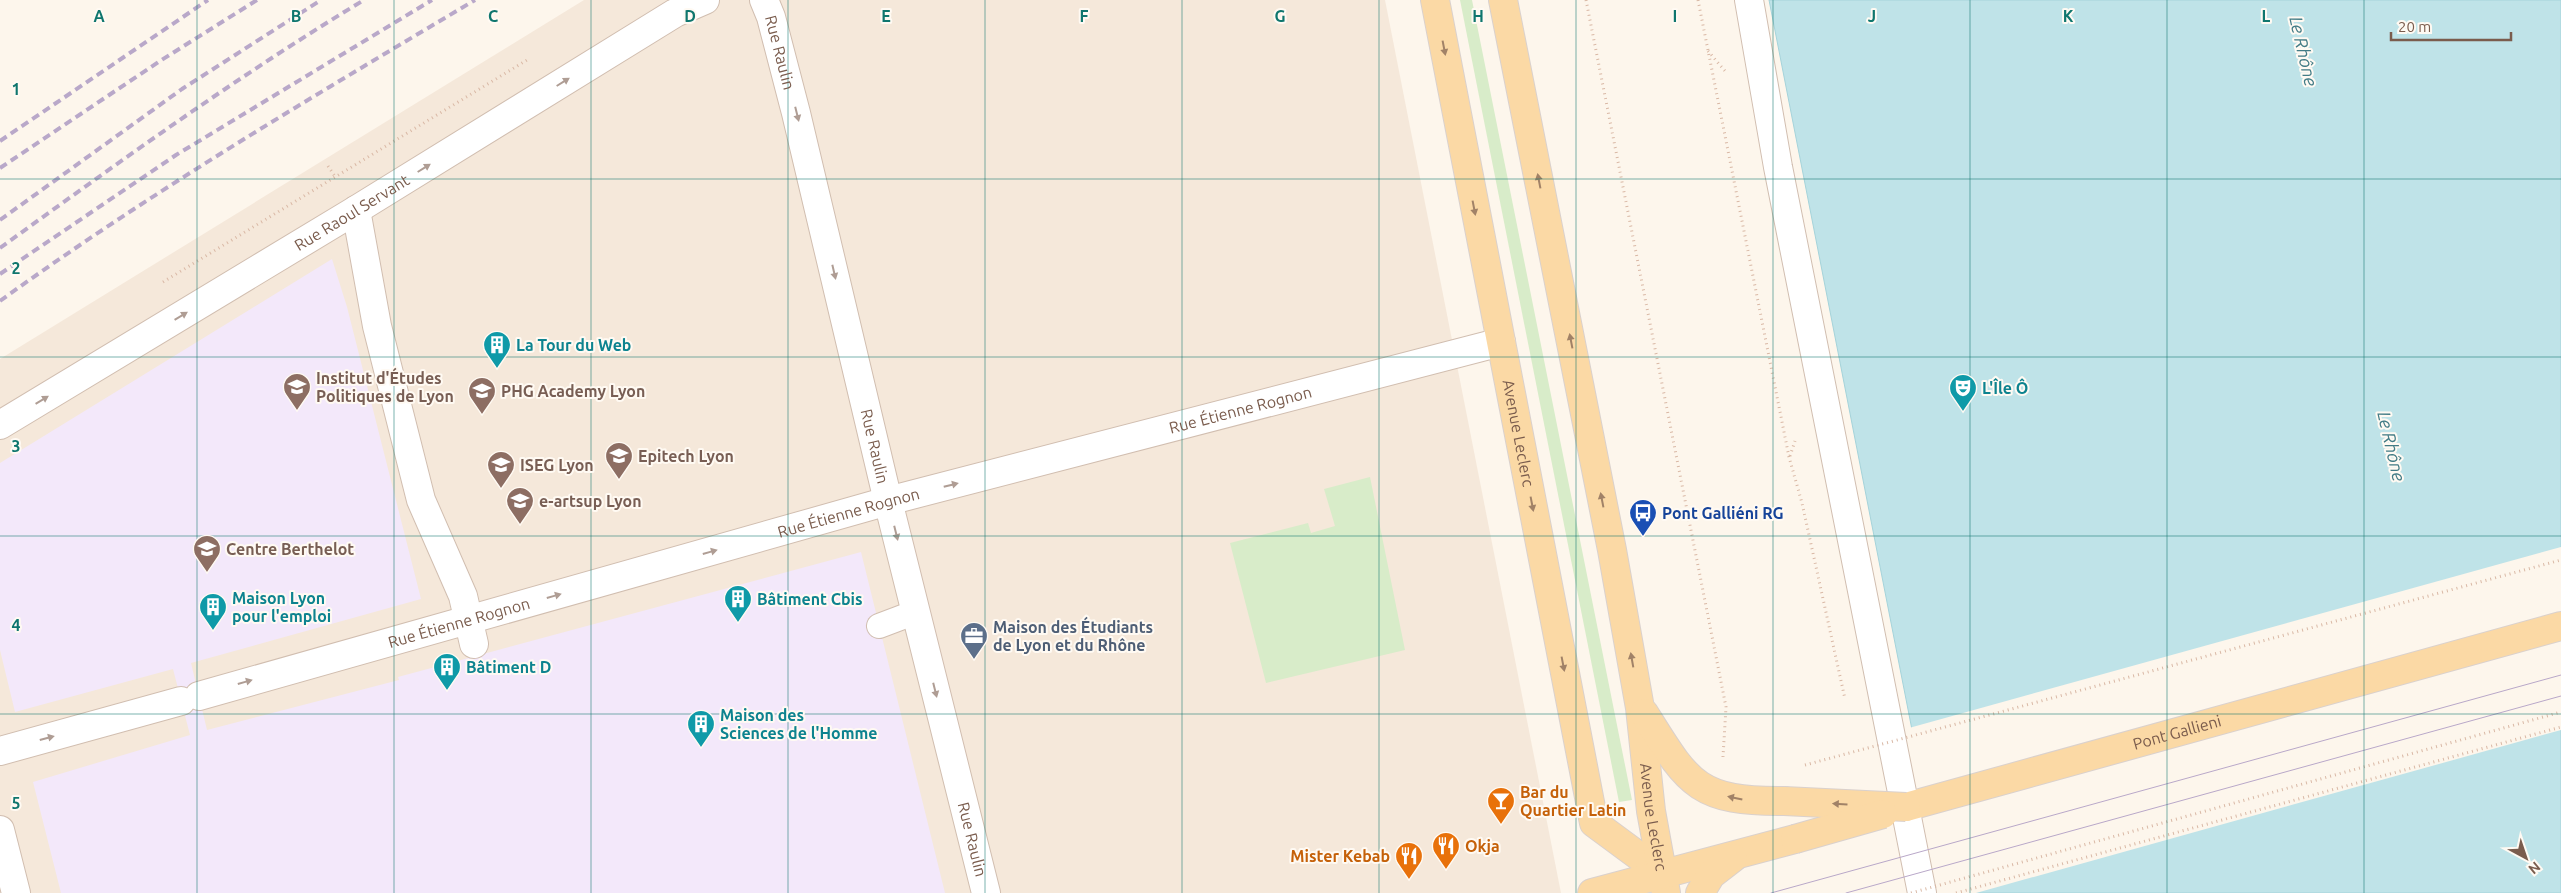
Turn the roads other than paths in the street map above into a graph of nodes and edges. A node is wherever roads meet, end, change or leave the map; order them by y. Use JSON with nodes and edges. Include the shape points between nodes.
{"nodes":[{"id":1,"x":705,"y":0,"type":"edge"},
{"id":2,"x":764,"y":0,"type":"edge"},
{"id":3,"x":1435,"y":0,"type":"edge"},
{"id":4,"x":1503,"y":0,"type":"edge"},
{"id":5,"x":1749,"y":0,"type":"edge"},
{"id":6,"x":356,"y":210,"type":"junction"},
{"id":7,"x":1501,"y":342,"type":"junction"},
{"id":8,"x":0,"y":425,"type":"edge"},
{"id":9,"x":888,"y":501,"type":"junction"},
{"id":10,"x":916,"y":612,"type":"junction"},
{"id":11,"x":879,"y":626,"type":"dead end"},
{"id":12,"x":2561,"y":626,"type":"edge"},
{"id":13,"x":472,"y":632,"type":"junction"},
{"id":14,"x":1640,"y":708,"type":"junction"},
{"id":15,"x":0,"y":751,"type":"edge"},
{"id":16,"x":1906,"y":807,"type":"junction"},
{"id":17,"x":0,"y":830,"type":"edge"},
{"id":18,"x":1743,"y":852,"type":"junction"},
{"id":19,"x":1664,"y":883,"type":"edge"},
{"id":20,"x":16,"y":893,"type":"edge"},
{"id":21,"x":986,"y":893,"type":"edge"},
{"id":22,"x":1592,"y":893,"type":"edge"},
{"id":23,"x":1700,"y":893,"type":"edge"},
{"id":24,"x":1922,"y":893,"type":"edge"}],
"edges":[{"from":6,"to":1,"type":"street","name":"Rue Raoul Servant","one_way":true,"via":[[675,13]]},
{"from":2,"to":9,"type":"street","name":"Rue Raulin","one_way":true,"via":[[796,113]]},
{"from":3,"to":7,"type":"main road","name":"Avenue Leclerc","one_way":true},
{"from":14,"to":4,"type":"main road","name":"Avenue Leclerc","one_way":true,"via":[[1612,550]]},
{"from":5,"to":24,"type":"street","via":[[1778,167]]},
{"from":8,"to":6,"type":"street","name":"Rue Raoul Servant","one_way":true},
{"from":6,"to":13,"type":"street","via":[[377,326],[420,500],[463,596]]},
{"from":9,"to":7,"type":"street","name":"Rue Étienne Rognon","one_way":true},
{"from":7,"to":19,"type":"main road","name":"Avenue Leclerc","one_way":true,"via":[[1594,823]]},
{"from":9,"to":10,"type":"street","name":"Rue Raulin","one_way":true},
{"from":13,"to":9,"type":"street","name":"Rue Étienne Rognon","one_way":true},
{"from":10,"to":11,"type":"lane"},
{"from":10,"to":21,"type":"street","name":"Rue Raulin","one_way":true},
{"from":12,"to":16,"type":"main road","name":"Pont Gallieni"},
{"from":15,"to":13,"type":"street","name":"Rue Étienne Rognon","one_way":true,"via":[[190,698]]},
{"from":16,"to":14,"type":"main road","one_way":true,"bridge":true,"via":[[1750,801],[1713,794],[1698,786],[1682,771]]},
{"from":14,"to":19,"type":"main road","name":"Avenue Leclerc","via":[[1651,812]]},
{"from":16,"to":18,"type":"main road","name":"Pont Gallieni","bridge":true},
{"from":17,"to":20,"type":"street"},
{"from":18,"to":19,"type":"main road","name":"Pont Gallieni"},
{"from":18,"to":23,"type":"main road","via":[[1711,875]]},
{"from":19,"to":22,"type":"main road","name":"Pont Gallieni"}]}
